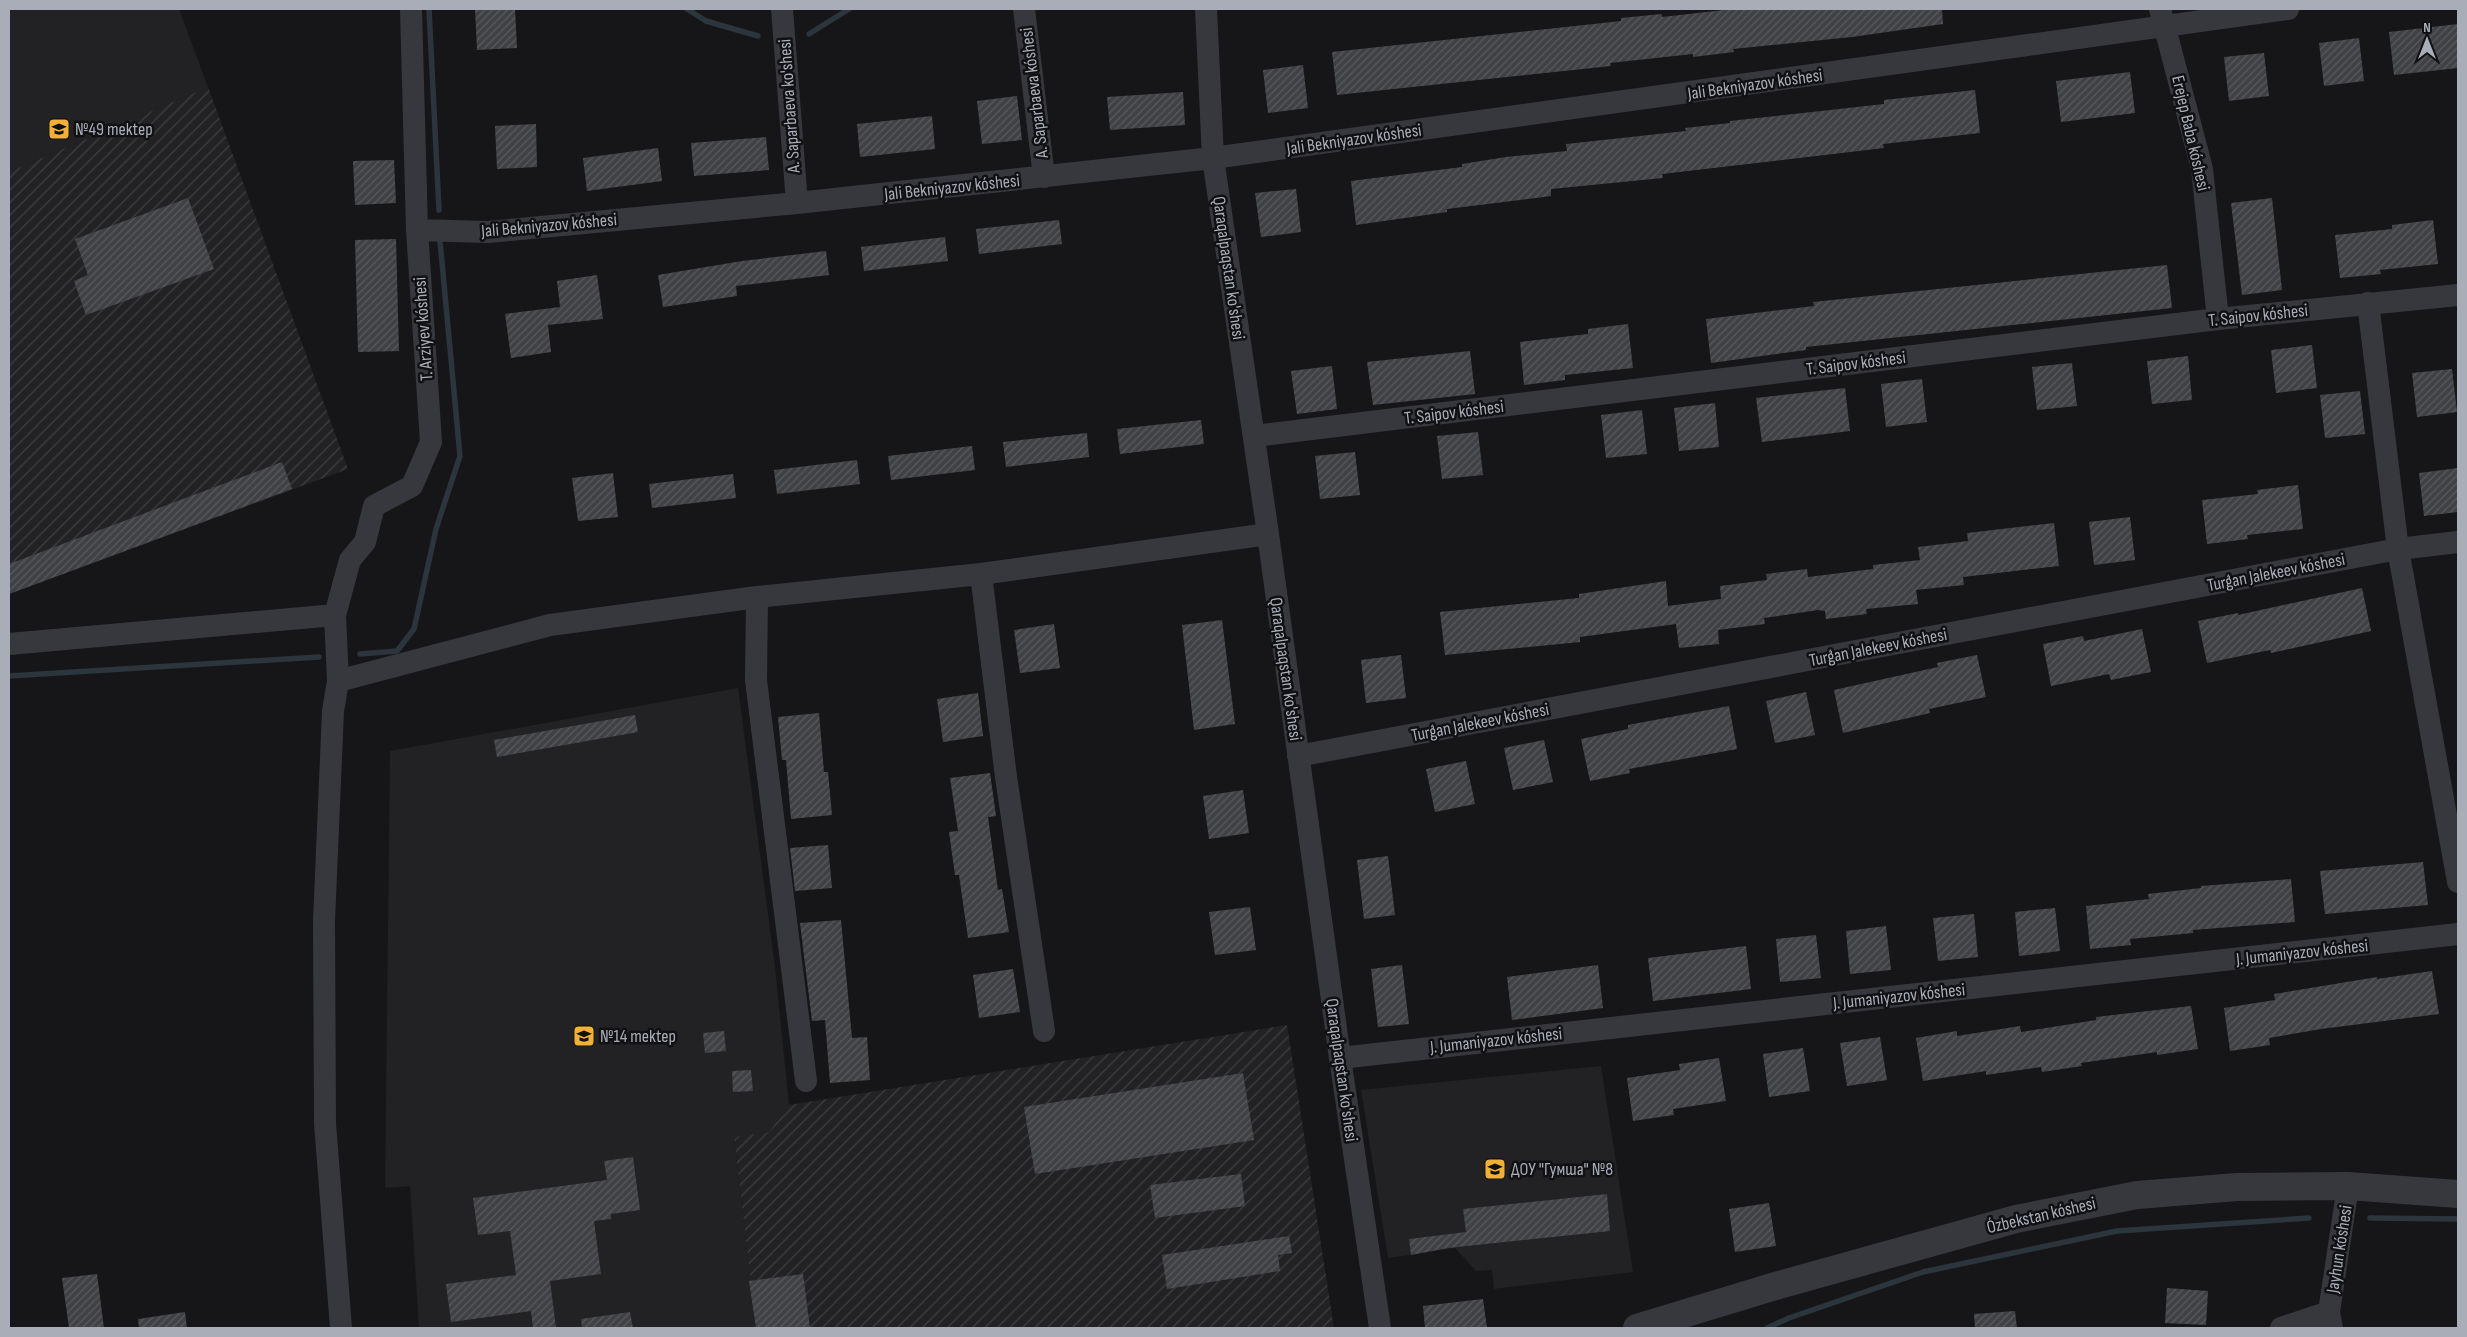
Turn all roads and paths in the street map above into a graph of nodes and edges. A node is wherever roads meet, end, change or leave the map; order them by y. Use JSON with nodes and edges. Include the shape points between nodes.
{"nodes":[{"id":1,"x":411,"y":9,"type":"edge"},
{"id":2,"x":782,"y":9,"type":"edge"},
{"id":3,"x":1024,"y":9,"type":"edge"},
{"id":4,"x":1206,"y":9,"type":"edge"},
{"id":5,"x":2288,"y":9,"type":"edge"},
{"id":6,"x":2163,"y":18,"type":"edge"},
{"id":7,"x":1213,"y":158,"type":"junction"},
{"id":8,"x":1044,"y":177,"type":"junction"},
{"id":9,"x":797,"y":203,"type":"junction"},
{"id":10,"x":416,"y":230,"type":"junction"},
{"id":11,"x":2458,"y":296,"type":"edge"},
{"id":12,"x":2368,"y":303,"type":"junction"},
{"id":13,"x":2218,"y":319,"type":"junction"},
{"id":14,"x":1254,"y":436,"type":"junction"},
{"id":15,"x":1268,"y":534,"type":"junction"},
{"id":16,"x":2458,"y":542,"type":"edge"},
{"id":17,"x":2398,"y":549,"type":"junction"},
{"id":18,"x":981,"y":574,"type":"junction"},
{"id":19,"x":757,"y":597,"type":"junction"},
{"id":20,"x":335,"y":615,"type":"junction"},
{"id":21,"x":9,"y":644,"type":"edge"},
{"id":22,"x":338,"y":681,"type":"junction"},
{"id":23,"x":1298,"y":756,"type":"junction"},
{"id":24,"x":2458,"y":882,"type":"edge"},
{"id":25,"x":2458,"y":934,"type":"edge"},
{"id":26,"x":1044,"y":1031,"type":"dead end"},
{"id":27,"x":1340,"y":1058,"type":"junction"},
{"id":28,"x":806,"y":1080,"type":"dead end"},
{"id":29,"x":2348,"y":1186,"type":"junction"},
{"id":30,"x":2458,"y":1194,"type":"edge"},
{"id":31,"x":2331,"y":1320,"type":"edge"},
{"id":32,"x":341,"y":1328,"type":"edge"},
{"id":33,"x":1380,"y":1328,"type":"edge"},
{"id":34,"x":1637,"y":1328,"type":"edge"},
{"id":35,"x":2281,"y":1328,"type":"edge"}],
"edges":[{"from":1,"to":10,"type":"street","name":"T. Arziyev kóshesi"},
{"from":2,"to":9,"type":"street","name":"A. Saparbaeva ko'shesi"},
{"from":3,"to":8,"type":"street","name":"A. Saparbaeva kóshesi"},
{"from":4,"to":7,"type":"street","name":"Qaraqalpaqstan ko'shesi"},
{"from":5,"to":6,"type":"street","name":"Jali Bekniyazov kóshesi"},
{"from":6,"to":7,"type":"street","name":"Jali Bekniyazov kóshesi"},
{"from":6,"to":13,"type":"street","name":"Erejep Baba kóshesi","via":[[2202,169]]},
{"from":7,"to":8,"type":"street","name":"Jali Bekniyazov kóshesi"},
{"from":7,"to":14,"type":"street","name":"Qaraqalpaqstan ko'shesi"},
{"from":8,"to":9,"type":"street","name":"Jali Bekniyazov kóshesi"},
{"from":9,"to":10,"type":"street","name":"Jali Bekniyazov kóshesi","via":[[488,232]]},
{"from":10,"to":20,"type":"street","name":"T. Arziyev kóshesi","via":[[431,442],[412,486],[374,506],[365,542],[350,560]]},
{"from":11,"to":12,"type":"street","name":"T. Saipov kóshesi"},
{"from":12,"to":13,"type":"street","name":"T. Saipov kóshesi"},
{"from":12,"to":17,"type":"street"},
{"from":13,"to":14,"type":"street","name":"T. Saipov kóshesi"},
{"from":14,"to":15,"type":"street","name":"Qaraqalpaqstan ko'shesi"},
{"from":15,"to":18,"type":"street"},
{"from":15,"to":23,"type":"street","name":"Qaraqalpaqstan ko'shesi"},
{"from":16,"to":17,"type":"street","name":"Turǵan Jalekeev kóshesi"},
{"from":17,"to":23,"type":"street","name":"Turǵan Jalekeev kóshesi"},
{"from":17,"to":24,"type":"street"},
{"from":18,"to":19,"type":"street"},
{"from":18,"to":26,"type":"street","via":[[1006,777]]},
{"from":19,"to":22,"type":"street","via":[[550,625]]},
{"from":19,"to":28,"type":"street","via":[[756,680]]},
{"from":20,"to":21,"type":"street"},
{"from":20,"to":22,"type":"street","name":"T. Arziyev kóshesi"},
{"from":22,"to":32,"type":"street","name":"T. Arziyev kóshesi","via":[[333,711],[324,930],[325,1124]]},
{"from":23,"to":27,"type":"street","name":"Qaraqalpaqstan ko'shesi"},
{"from":25,"to":27,"type":"street","name":"J. Jumaniyazov kóshesi"},
{"from":27,"to":33,"type":"street","name":"Qaraqalpaqstan ko'shesi"},
{"from":29,"to":30,"type":"street","name":"Ózbekstan kóshesi"},
{"from":29,"to":31,"type":"street","name":"Jayhun kóshesi"},
{"from":29,"to":34,"type":"street","name":"Ózbekstan kóshesi","via":[[2237,1187],[2109,1200],[2016,1219]]},
{"from":31,"to":35,"type":"street","name":"Jayhun kóshesi"}]}
